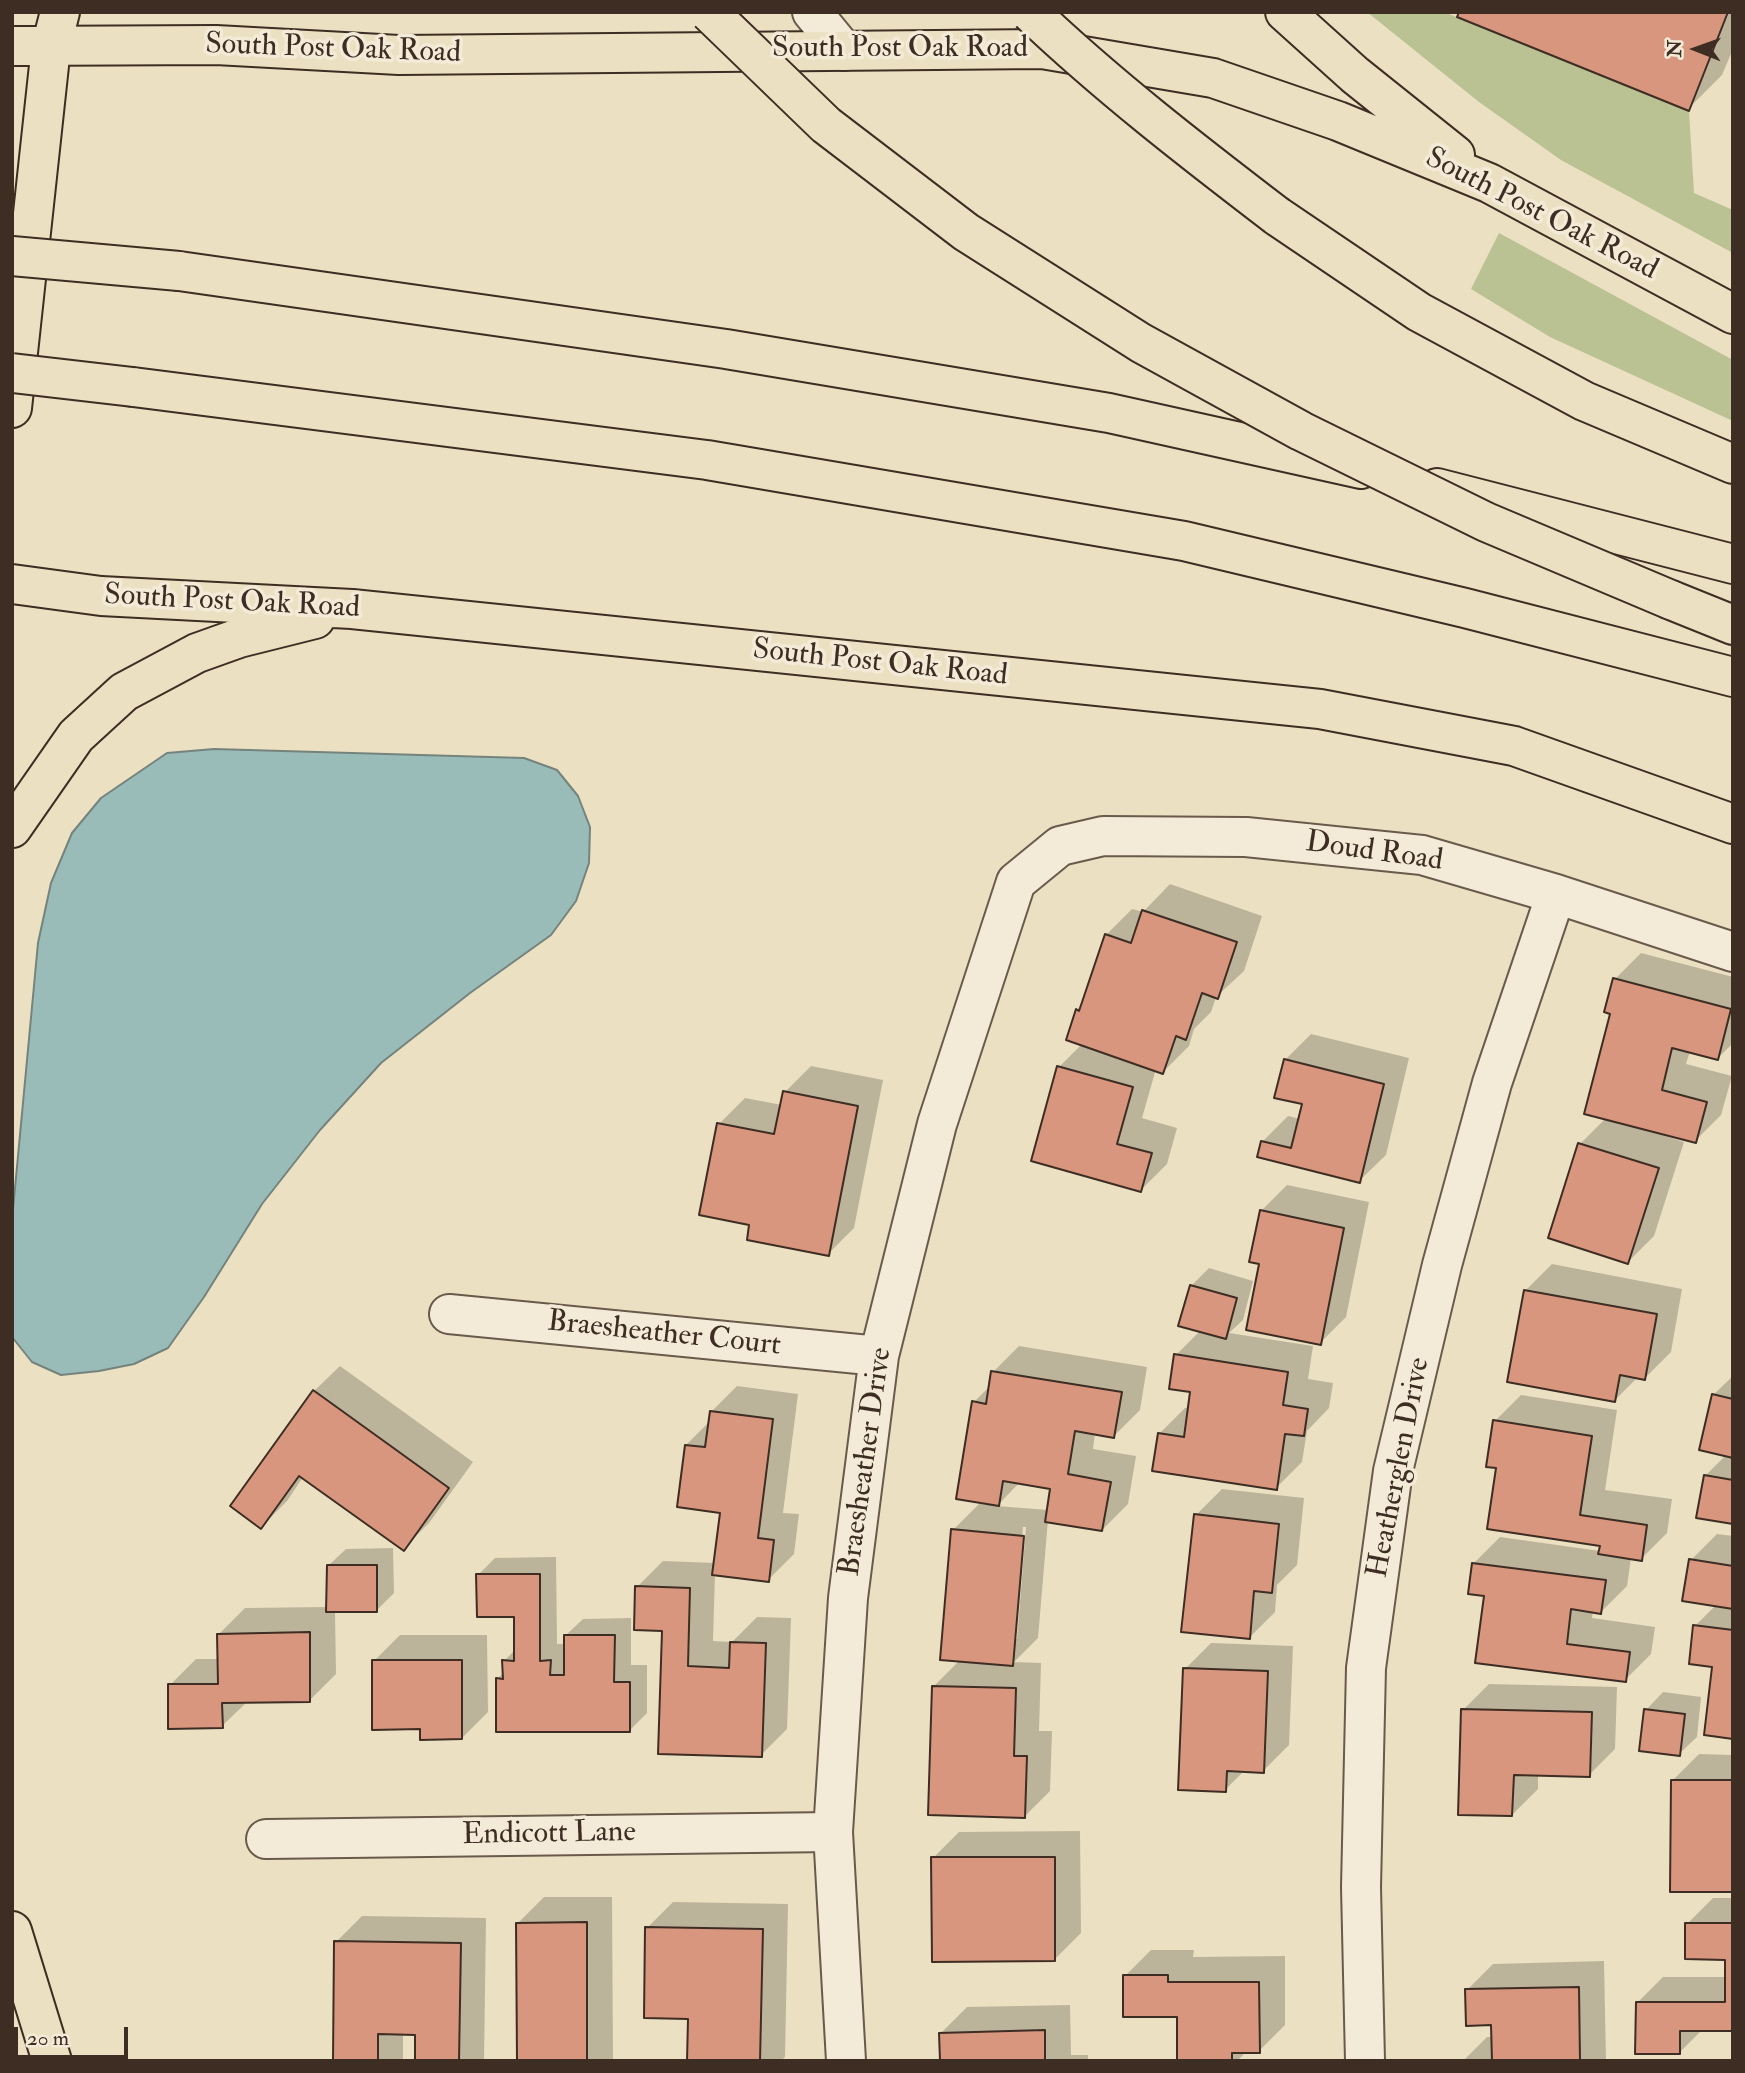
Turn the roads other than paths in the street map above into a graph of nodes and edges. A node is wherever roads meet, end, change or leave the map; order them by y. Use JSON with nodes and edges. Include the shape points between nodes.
{"nodes":[{"id":1,"x":709,"y":12,"type":"edge"},
{"id":2,"x":716,"y":12,"type":"edge"},
{"id":3,"x":812,"y":12,"type":"edge"},
{"id":4,"x":1030,"y":12,"type":"edge"},
{"id":5,"x":1285,"y":12,"type":"edge"},
{"id":6,"x":56,"y":30,"type":"edge"},
{"id":7,"x":12,"y":46,"type":"edge"},
{"id":8,"x":844,"y":51,"type":"junction"},
{"id":9,"x":703,"y":52,"type":"junction"},
{"id":10,"x":1489,"y":183,"type":"junction"},
{"id":11,"x":12,"y":256,"type":"edge"},
{"id":12,"x":1733,"y":313,"type":"edge"},
{"id":13,"x":12,"y":373,"type":"edge"},
{"id":14,"x":12,"y":408,"type":"edge"},
{"id":15,"x":1733,"y":464,"type":"edge"},
{"id":16,"x":1733,"y":564,"type":"edge"},
{"id":17,"x":12,"y":583,"type":"edge"},
{"id":18,"x":352,"y":609,"type":"junction"},
{"id":19,"x":1733,"y":625,"type":"edge"},
{"id":20,"x":1733,"y":677,"type":"edge"},
{"id":21,"x":1733,"y":824,"type":"edge"},
{"id":22,"x":12,"y":828,"type":"edge"},
{"id":23,"x":1016,"y":881,"type":"joint"},
{"id":24,"x":1556,"y":894,"type":"junction"},
{"id":25,"x":1733,"y":952,"type":"edge"},
{"id":26,"x":449,"y":1314,"type":"dead end"},
{"id":27,"x":878,"y":1356,"type":"junction"},
{"id":28,"x":833,"y":1832,"type":"junction"},
{"id":29,"x":266,"y":1839,"type":"dead end"},
{"id":30,"x":15,"y":1955,"type":"edge"},
{"id":31,"x":52,"y":2061,"type":"edge"},
{"id":32,"x":846,"y":2061,"type":"edge"},
{"id":33,"x":1365,"y":2061,"type":"edge"}],
"edges":[{"from":1,"to":19,"type":"main road","bridge":true,"via":[[836,134],[966,232],[1141,344],[1301,431],[1486,522]]},
{"from":2,"to":9,"type":"street"},
{"from":3,"to":8,"type":"street"},
{"from":4,"to":15,"type":"main road","bridge":true,"via":[[1170,134],[1277,216],[1431,318],[1584,401]]},
{"from":5,"to":10,"type":"main road"},
{"from":6,"to":7,"type":"main road","name":"South Post Oak Road"},
{"from":6,"to":9,"type":"main road","name":"South Post Oak Road","via":[[400,55]]},
{"from":6,"to":14,"type":"main road"},
{"from":8,"to":9,"type":"main road","name":"South Post Oak Road"},
{"from":8,"to":10,"type":"main road","name":"South Post Oak Road","via":[[1042,49],[1213,78],[1327,117]]},
{"from":10,"to":12,"type":"main road","name":"South Post Oak Road"},
{"from":11,"to":16,"type":"main road","bridge":true,"via":[[179,271],[726,349],[1109,413],[1372,471]]},
{"from":13,"to":20,"type":"main road","bridge":true,"via":[[707,460],[1184,541]]},
{"from":17,"to":18,"type":"main road","name":"South Post Oak Road","via":[[102,596]]},
{"from":18,"to":21,"type":"main road","name":"South Post Oak Road","via":[[1321,709],[1514,746]]},
{"from":18,"to":22,"type":"main road","via":[[197,653],[124,692],[76,736]]},
{"from":23,"to":24,"type":"street","name":"Doud Road","via":[[1060,845],[1103,836],[1246,837],[1422,855]]},
{"from":23,"to":27,"type":"street","name":"Braesheather Drive","via":[[937,1125]]},
{"from":24,"to":25,"type":"street","name":"Doud Road"},
{"from":24,"to":33,"type":"street","name":"Heatherglen Drive","via":[[1492,1083],[1393,1471],[1366,1668],[1361,1887]]},
{"from":26,"to":27,"type":"street","name":"Braesheather Court"},
{"from":27,"to":28,"type":"street","name":"Braesheather Drive","via":[[849,1598]]},
{"from":28,"to":29,"type":"street","name":"Endicott Lane"},
{"from":28,"to":32,"type":"street","name":"Braesheather Drive"},
{"from":30,"to":31,"type":"main road"}]}
